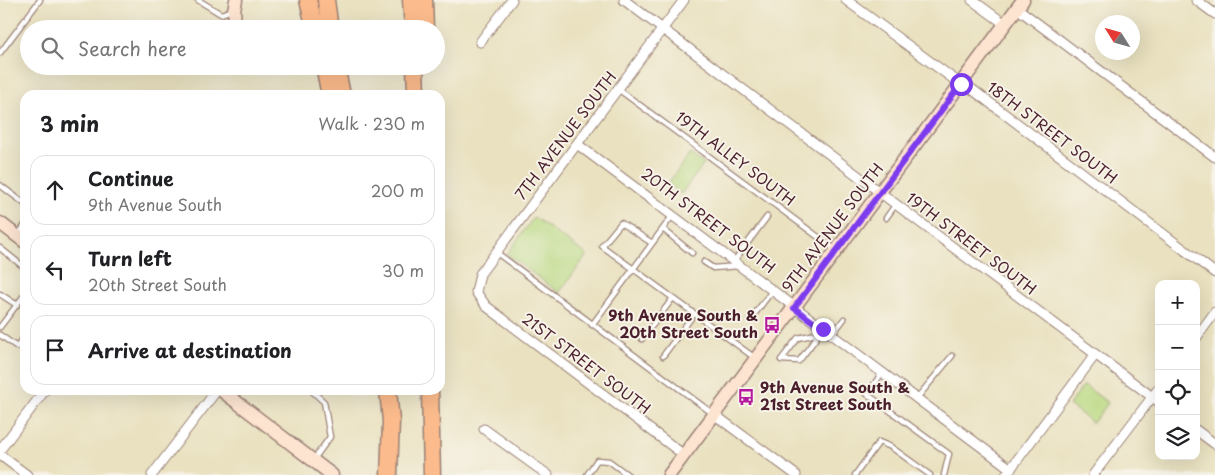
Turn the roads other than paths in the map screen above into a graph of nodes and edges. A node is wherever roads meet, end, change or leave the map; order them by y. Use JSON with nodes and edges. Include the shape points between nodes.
{"nodes":[{"id":1,"x":40,"y":0,"type":"edge"},
{"id":2,"x":198,"y":0,"type":"edge"},
{"id":3,"x":308,"y":0,"type":"edge"},
{"id":4,"x":326,"y":0,"type":"edge"},
{"id":5,"x":411,"y":0,"type":"edge"},
{"id":6,"x":424,"y":0,"type":"edge"},
{"id":7,"x":512,"y":0,"type":"edge"},
{"id":8,"x":624,"y":0,"type":"edge"},
{"id":9,"x":684,"y":0,"type":"edge"},
{"id":10,"x":846,"y":0,"type":"edge"},
{"id":11,"x":972,"y":0,"type":"edge"},
{"id":12,"x":1196,"y":0,"type":"edge"},
{"id":13,"x":1020,"y":4,"type":"edge"},
{"id":14,"x":235,"y":5,"type":"edge"},
{"id":15,"x":1215,"y":14,"type":"edge"},
{"id":16,"x":25,"y":20,"type":"edge"},
{"id":17,"x":235,"y":20,"type":"edge"},
{"id":18,"x":313,"y":20,"type":"edge"},
{"id":19,"x":329,"y":20,"type":"edge"},
{"id":20,"x":412,"y":20,"type":"edge"},
{"id":21,"x":425,"y":20,"type":"edge"},
{"id":22,"x":1005,"y":24,"type":"junction"},
{"id":23,"x":20,"y":26,"type":"edge"},
{"id":24,"x":663,"y":29,"type":"junction"},
{"id":25,"x":480,"y":42,"type":"dead end"},
{"id":26,"x":0,"y":53,"type":"edge"},
{"id":27,"x":326,"y":75,"type":"edge"},
{"id":28,"x":338,"y":75,"type":"edge"},
{"id":29,"x":415,"y":75,"type":"edge"},
{"id":30,"x":425,"y":75,"type":"edge"},
{"id":31,"x":961,"y":84,"type":"junction"},
{"id":32,"x":618,"y":88,"type":"junction"},
{"id":33,"x":329,"y":90,"type":"edge"},
{"id":34,"x":341,"y":90,"type":"edge"},
{"id":35,"x":416,"y":90,"type":"edge"},
{"id":36,"x":425,"y":90,"type":"edge"},
{"id":37,"x":577,"y":144,"type":"junction"},
{"id":38,"x":1215,"y":158,"type":"edge"},
{"id":39,"x":0,"y":185,"type":"edge"},
{"id":40,"x":879,"y":192,"type":"junction"},
{"id":41,"x":20,"y":200,"type":"edge"},
{"id":42,"x":896,"y":204,"type":"junction"},
{"id":43,"x":673,"y":215,"type":"junction"},
{"id":44,"x":767,"y":217,"type":"dead end"},
{"id":45,"x":886,"y":218,"type":"dead end"},
{"id":46,"x":0,"y":224,"type":"edge"},
{"id":47,"x":663,"y":228,"type":"junction"},
{"id":48,"x":20,"y":238,"type":"edge"},
{"id":49,"x":652,"y":243,"type":"junction"},
{"id":50,"x":0,"y":248,"type":"edge"},
{"id":51,"x":836,"y":250,"type":"junction"},
{"id":52,"x":497,"y":253,"type":"junction"},
{"id":53,"x":692,"y":253,"type":"dead end"},
{"id":54,"x":704,"y":262,"type":"dead end"},
{"id":55,"x":737,"y":263,"type":"junction"},
{"id":56,"x":20,"y":264,"type":"edge"},
{"id":57,"x":633,"y":269,"type":"junction"},
{"id":58,"x":1215,"y":273,"type":"edge"},
{"id":59,"x":773,"y":290,"type":"junction"},
{"id":60,"x":476,"y":292,"type":"joint"},
{"id":61,"x":0,"y":294,"type":"edge"},
{"id":62,"x":673,"y":298,"type":"junction"},
{"id":63,"x":20,"y":300,"type":"edge"},
{"id":64,"x":17,"y":304,"type":"junction"},
{"id":65,"x":794,"y":308,"type":"junction"},
{"id":66,"x":1215,"y":312,"type":"edge"},
{"id":67,"x":694,"y":314,"type":"junction"},
{"id":68,"x":750,"y":320,"type":"dead end"},
{"id":69,"x":844,"y":320,"type":"dead end"},
{"id":70,"x":592,"y":325,"type":"junction"},
{"id":71,"x":0,"y":327,"type":"edge"},
{"id":72,"x":822,"y":331,"type":"junction"},
{"id":73,"x":1200,"y":333,"type":"edge"},
{"id":74,"x":0,"y":335,"type":"edge"},
{"id":75,"x":832,"y":335,"type":"junction"},
{"id":76,"x":642,"y":339,"type":"dead end"},
{"id":77,"x":20,"y":343,"type":"edge"},
{"id":78,"x":1096,"y":355,"type":"junction"},
{"id":79,"x":662,"y":356,"type":"dead end"},
{"id":80,"x":952,"y":356,"type":"dead end"},
{"id":81,"x":756,"y":359,"type":"junction"},
{"id":82,"x":882,"y":372,"type":"junction"},
{"id":83,"x":41,"y":395,"type":"edge"},
{"id":84,"x":213,"y":395,"type":"edge"},
{"id":85,"x":228,"y":395,"type":"edge"},
{"id":86,"x":316,"y":395,"type":"edge"},
{"id":87,"x":388,"y":395,"type":"edge"},
{"id":88,"x":430,"y":395,"type":"edge"},
{"id":89,"x":916,"y":399,"type":"junction"},
{"id":90,"x":1155,"y":399,"type":"edge"},
{"id":91,"x":715,"y":415,"type":"junction"},
{"id":92,"x":484,"y":429,"type":"dead end"},
{"id":93,"x":1200,"y":433,"type":"edge"},
{"id":94,"x":1215,"y":444,"type":"edge"},
{"id":95,"x":0,"y":450,"type":"edge"},
{"id":96,"x":0,"y":455,"type":"edge"},
{"id":97,"x":684,"y":455,"type":"junction"},
{"id":98,"x":313,"y":460,"type":"junction"},
{"id":99,"x":1009,"y":472,"type":"edge"},
{"id":100,"x":331,"y":474,"type":"edge"},
{"id":101,"x":27,"y":475,"type":"edge"},
{"id":102,"x":152,"y":475,"type":"edge"},
{"id":103,"x":389,"y":475,"type":"edge"},
{"id":104,"x":432,"y":475,"type":"edge"},
{"id":105,"x":548,"y":475,"type":"edge"},
{"id":106,"x":587,"y":475,"type":"edge"},
{"id":107,"x":628,"y":475,"type":"edge"},
{"id":108,"x":669,"y":475,"type":"edge"},
{"id":109,"x":796,"y":475,"type":"edge"},
{"id":110,"x":855,"y":475,"type":"edge"},
{"id":111,"x":930,"y":475,"type":"edge"},
{"id":112,"x":944,"y":475,"type":"edge"},
{"id":113,"x":1093,"y":475,"type":"edge"}],
"edges":[{"from":1,"to":16,"type":"lane"},
{"from":2,"to":14,"type":"lane","via":[[220,14]]},
{"from":3,"to":18,"type":"highway"},
{"from":4,"to":19,"type":"highway"},
{"from":5,"to":20,"type":"highway"},
{"from":6,"to":21,"type":"highway"},
{"from":7,"to":25,"type":"street"},
{"from":8,"to":24,"type":"street","name":"19TH STREET SOUTH"},
{"from":9,"to":24,"type":"street","name":"7TH AVENUE SOUTH"},
{"from":10,"to":31,"type":"street","name":"18TH STREET SOUTH"},
{"from":11,"to":22,"type":"street"},
{"from":12,"to":15,"type":"street"},
{"from":13,"to":22,"type":"street","name":"9TH AVENUE SOUTH"},
{"from":13,"to":38,"type":"street"},
{"from":14,"to":17,"type":"street"},
{"from":22,"to":31,"type":"street","name":"9TH AVENUE SOUTH"},
{"from":23,"to":26,"type":"lane"},
{"from":24,"to":32,"type":"street","name":"7TH AVENUE SOUTH"},
{"from":24,"to":40,"type":"street","name":"19TH STREET SOUTH"},
{"from":27,"to":33,"type":"highway"},
{"from":28,"to":34,"type":"highway"},
{"from":29,"to":35,"type":"highway"},
{"from":30,"to":36,"type":"highway"},
{"from":31,"to":40,"type":"street","name":"9TH AVENUE SOUTH"},
{"from":31,"to":58,"type":"street","name":"18TH STREET SOUTH"},
{"from":32,"to":37,"type":"street","name":"7TH AVENUE SOUTH"},
{"from":32,"to":51,"type":"lane","name":"19TH ALLEY SOUTH"},
{"from":37,"to":43,"type":"street","name":"20TH STREET SOUTH"},
{"from":37,"to":52,"type":"street","name":"7TH AVENUE SOUTH"},
{"from":39,"to":41,"type":"lane"},
{"from":40,"to":42,"type":"street","name":"19TH STREET SOUTH"},
{"from":40,"to":51,"type":"street","name":"9TH AVENUE SOUTH"},
{"from":42,"to":45,"type":"lane"},
{"from":42,"to":78,"type":"street","name":"19TH STREET SOUTH"},
{"from":43,"to":47,"type":"lane"},
{"from":43,"to":55,"type":"street","name":"20TH STREET SOUTH"},
{"from":44,"to":55,"type":"lane"},
{"from":46,"to":48,"type":"street"},
{"from":47,"to":49,"type":"lane"},
{"from":47,"to":53,"type":"lane"},
{"from":49,"to":57,"type":"lane"},
{"from":49,"to":57,"type":"lane","via":[[620,223],[602,246]]},
{"from":50,"to":56,"type":"lane"},
{"from":51,"to":65,"type":"street","name":"9TH AVENUE SOUTH"},
{"from":52,"to":60,"type":"street","name":"7TH AVENUE SOUTH","via":[[480,274]]},
{"from":52,"to":70,"type":"lane"},
{"from":54,"to":55,"type":"lane","via":[[713,268]]},
{"from":55,"to":59,"type":"street","name":"20TH STREET SOUTH"},
{"from":57,"to":62,"type":"lane"},
{"from":57,"to":70,"type":"lane"},
{"from":59,"to":65,"type":"street","name":"20TH STREET SOUTH"},
{"from":59,"to":68,"type":"lane"},
{"from":60,"to":97,"type":"street","name":"21ST STREET SOUTH","via":[[486,306]]},
{"from":61,"to":64,"type":"lane"},
{"from":62,"to":67,"type":"lane"},
{"from":62,"to":76,"type":"lane"},
{"from":63,"to":64,"type":"lane"},
{"from":64,"to":71,"type":"lane"},
{"from":65,"to":72,"type":"street","name":"20TH STREET SOUTH"},
{"from":65,"to":81,"type":"street","name":"9TH AVENUE SOUTH"},
{"from":66,"to":73,"type":"street"},
{"from":67,"to":79,"type":"lane"},
{"from":67,"to":81,"type":"lane"},
{"from":69,"to":75,"type":"lane"},
{"from":70,"to":91,"type":"lane"},
{"from":72,"to":72,"type":"lane","via":[[799,361],[781,360],[798,338]]},
{"from":72,"to":75,"type":"street","name":"20TH STREET SOUTH"},
{"from":74,"to":77,"type":"lane","via":[[17,347]]},
{"from":75,"to":82,"type":"street","name":"20TH STREET SOUTH"},
{"from":78,"to":90,"type":"street","name":"19TH STREET SOUTH"},
{"from":78,"to":99,"type":"street"},
{"from":80,"to":89,"type":"lane"},
{"from":81,"to":91,"type":"street","name":"9TH AVENUE SOUTH"},
{"from":82,"to":89,"type":"street","name":"20TH STREET SOUTH"},
{"from":82,"to":112,"type":"lane","via":[[867,394],[949,454]]},
{"from":83,"to":95,"type":"street"},
{"from":84,"to":102,"type":"street"},
{"from":85,"to":98,"type":"street"},
{"from":86,"to":98,"type":"lane","via":[[324,402],[330,437]]},
{"from":87,"to":103,"type":"highway"},
{"from":88,"to":104,"type":"highway"},
{"from":89,"to":99,"type":"street","name":"20TH STREET SOUTH"},
{"from":90,"to":113,"type":"street"},
{"from":91,"to":97,"type":"street","name":"9TH AVENUE SOUTH"},
{"from":91,"to":109,"type":"street"},
{"from":92,"to":105,"type":"street"},
{"from":93,"to":94,"type":"street"},
{"from":96,"to":101,"type":"street"},
{"from":97,"to":108,"type":"street","name":"9TH AVENUE SOUTH"},
{"from":98,"to":100,"type":"street"},
{"from":106,"to":107,"type":"lane","via":[[598,460],[609,462]]},
{"from":110,"to":111,"type":"lane","via":[[879,442]]}]}
